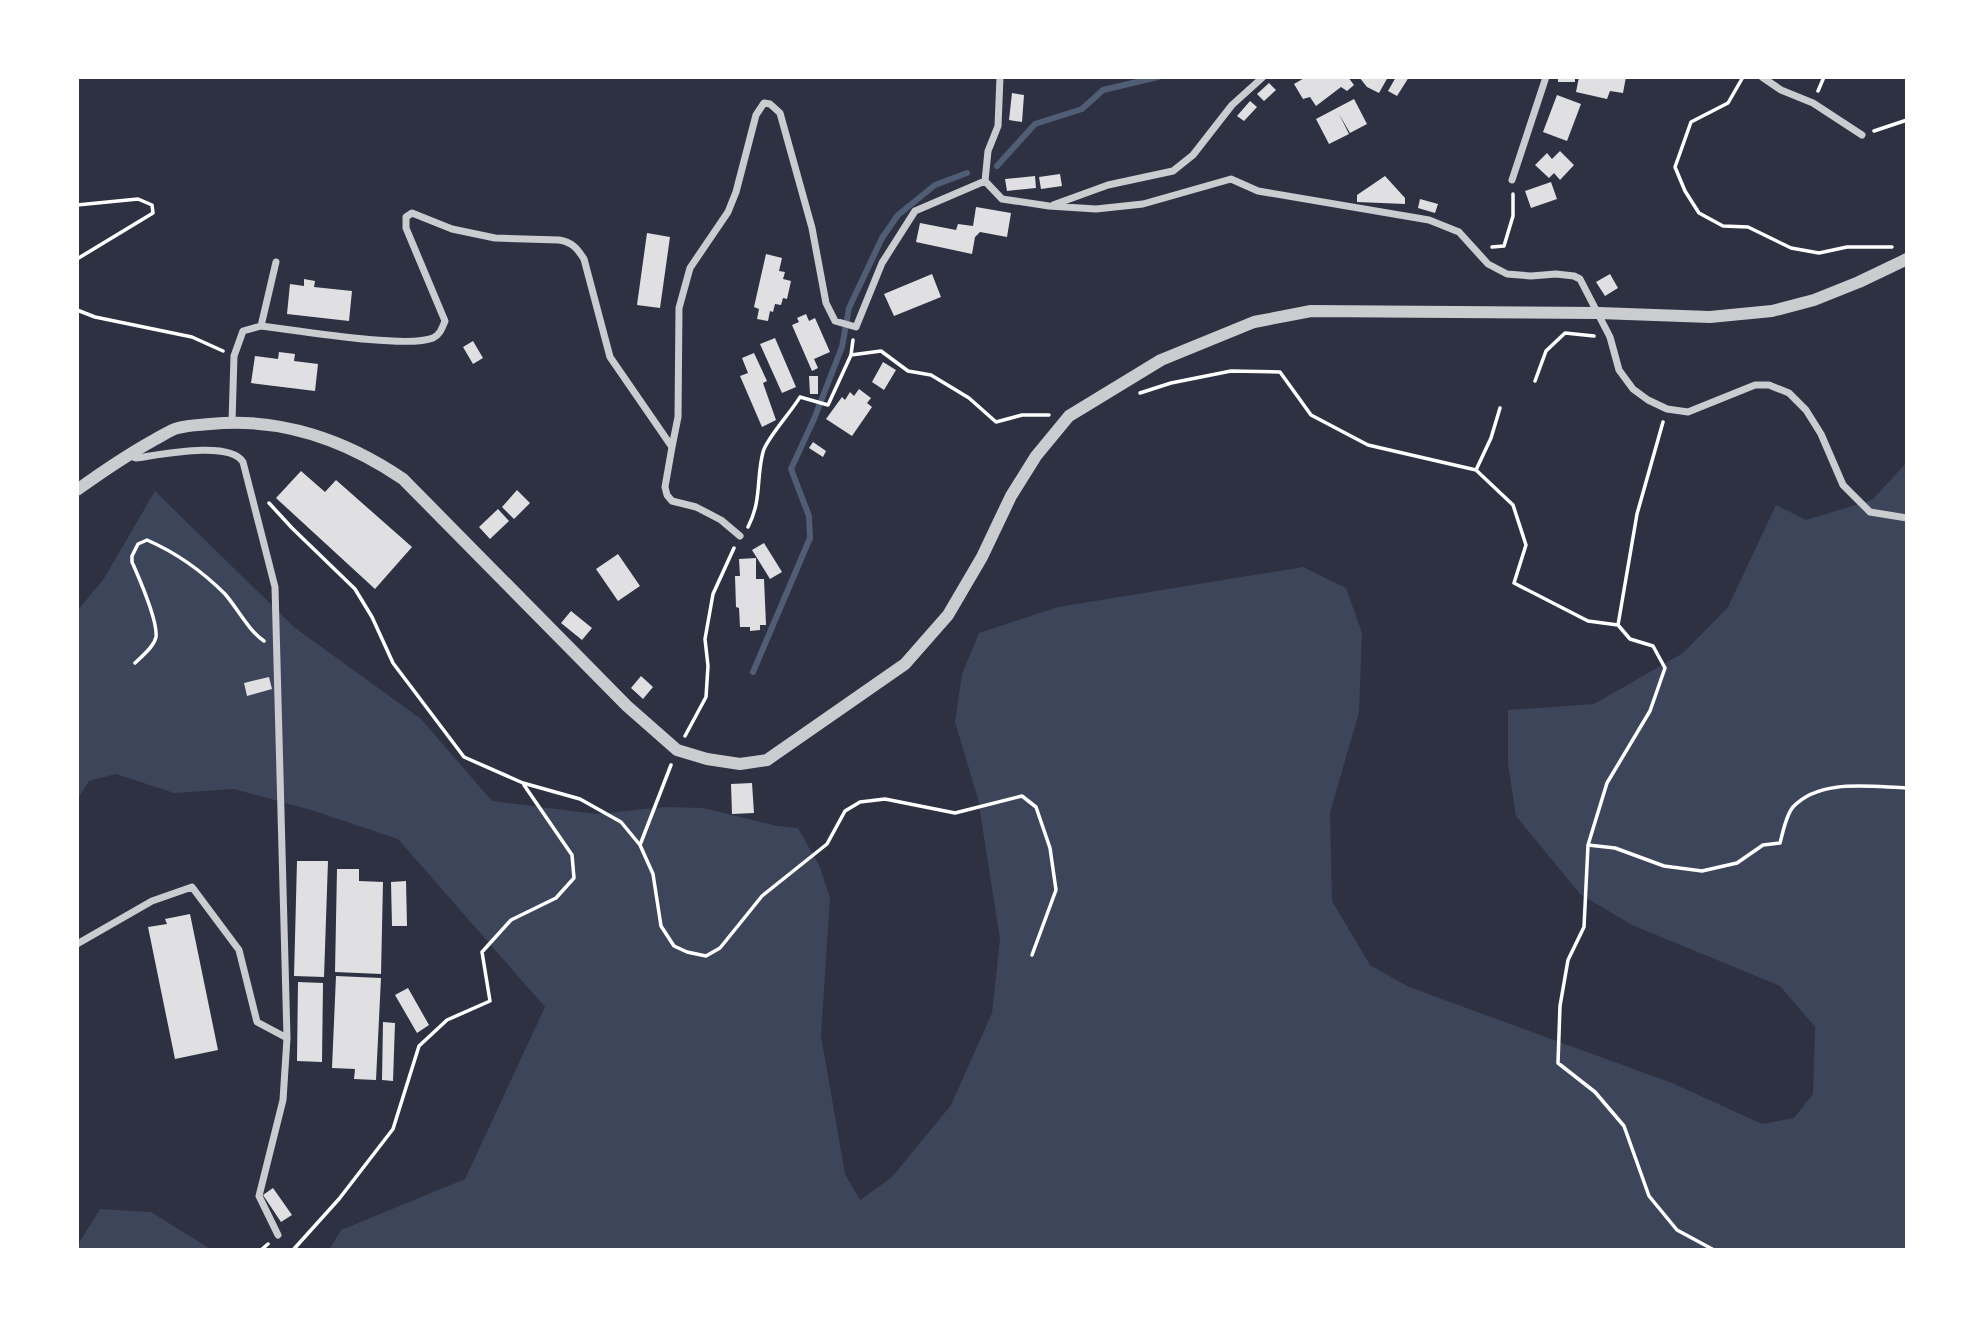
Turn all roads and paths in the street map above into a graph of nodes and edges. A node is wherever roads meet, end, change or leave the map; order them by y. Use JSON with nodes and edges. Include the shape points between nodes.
{"nodes":[{"id":1,"x":1000,"y":77,"type":"edge"},
{"id":2,"x":1263,"y":77,"type":"edge"},
{"id":3,"x":1546,"y":77,"type":"edge"},
{"id":4,"x":1743,"y":77,"type":"edge"},
{"id":5,"x":1762,"y":77,"type":"edge"},
{"id":6,"x":1907,"y":121,"type":"edge"},
{"id":7,"x":1862,"y":135,"type":"joint"},
{"id":8,"x":1512,"y":180,"type":"joint"},
{"id":9,"x":985,"y":181,"type":"junction"},
{"id":10,"x":77,"y":205,"type":"edge"},
{"id":11,"x":1049,"y":206,"type":"junction"},
{"id":12,"x":1473,"y":249,"type":"junction"},
{"id":13,"x":77,"y":259,"type":"edge"},
{"id":14,"x":1906,"y":259,"type":"edge"},
{"id":15,"x":276,"y":262,"type":"dead end"},
{"id":16,"x":77,"y":310,"type":"edge"},
{"id":17,"x":1599,"y":313,"type":"junction"},
{"id":18,"x":261,"y":326,"type":"junction"},
{"id":19,"x":855,"y":326,"type":"junction"},
{"id":20,"x":1610,"y":337,"type":"junction"},
{"id":21,"x":851,"y":355,"type":"junction"},
{"id":22,"x":234,"y":356,"type":"junction"},
{"id":23,"x":1535,"y":381,"type":"dead end"},
{"id":24,"x":1110,"y":391,"type":"junction"},
{"id":25,"x":1500,"y":408,"type":"dead end"},
{"id":26,"x":1667,"y":409,"type":"junction"},
{"id":27,"x":1069,"y":416,"type":"junction"},
{"id":28,"x":232,"y":422,"type":"junction"},
{"id":29,"x":672,"y":447,"type":"junction"},
{"id":30,"x":127,"y":455,"type":"junction"},
{"id":31,"x":1476,"y":470,"type":"junction"},
{"id":32,"x":247,"y":478,"type":"junction"},
{"id":33,"x":77,"y":490,"type":"edge"},
{"id":34,"x":1907,"y":518,"type":"edge"},
{"id":35,"x":740,"y":537,"type":"junction"},
{"id":36,"x":1618,"y":625,"type":"junction"},
{"id":37,"x":276,"y":645,"type":"junction"},
{"id":38,"x":135,"y":663,"type":"dead end"},
{"id":39,"x":677,"y":750,"type":"junction"},
{"id":40,"x":523,"y":783,"type":"junction"},
{"id":41,"x":1907,"y":788,"type":"edge"},
{"id":42,"x":640,"y":845,"type":"junction"},
{"id":43,"x":1588,"y":845,"type":"junction"},
{"id":44,"x":77,"y":944,"type":"edge"},
{"id":45,"x":1032,"y":955,"type":"dead end"},
{"id":46,"x":287,"y":1038,"type":"junction"},
{"id":47,"x":278,"y":1235,"type":"dead end"},
{"id":48,"x":293,"y":1250,"type":"edge"},
{"id":49,"x":1714,"y":1250,"type":"edge"}],
"edges":[{"from":1,"to":9,"type":"street","via":[[998,126],[988,151]]},
{"from":2,"to":11,"type":"street","via":[[1173,171],[1108,185]]},
{"from":3,"to":8,"type":"street"},
{"from":4,"to":14,"type":"path","via":[[1728,103],[1691,122],[1675,167],[1699,213],[1723,226],[1748,228],[1791,248],[1819,253],[1847,247],[1893,247]]},
{"from":5,"to":7,"type":"street"},
{"from":6,"to":7,"type":"path"},
{"from":8,"to":12,"type":"path","via":[[1513,216],[1504,246]]},
{"from":9,"to":11,"type":"street","via":[[1002,199]]},
{"from":9,"to":19,"type":"street","via":[[915,211],[883,263]]},
{"from":10,"to":13,"type":"path","via":[[138,200],[152,205],[153,213]]},
{"from":11,"to":12,"type":"street","via":[[1096,209],[1143,204],[1231,180],[1258,191],[1429,220],[1459,232]]},
{"from":12,"to":17,"type":"street","via":[[1507,274],[1580,279]]},
{"from":14,"to":17,"type":"street","via":[[1814,300],[1772,311],[1710,317]]},
{"from":15,"to":18,"type":"street"},
{"from":16,"to":22,"type":"path","via":[[192,337]]},
{"from":17,"to":20,"type":"street"},
{"from":17,"to":24,"type":"street","via":[[1311,312],[1254,322],[1161,360]]},
{"from":18,"to":22,"type":"street","via":[[243,331]]},
{"from":18,"to":29,"type":"street","via":[[387,340],[437,335],[445,321],[406,228],[406,217],[412,213],[452,229],[495,238],[568,242],[584,259],[610,356]]},
{"from":19,"to":21,"type":"path"},
{"from":19,"to":29,"type":"street","via":[[835,321],[827,303],[780,113],[764,103],[756,115],[728,212],[690,268],[679,308],[678,417]]},
{"from":20,"to":23,"type":"path","via":[[1565,333],[1546,352]]},
{"from":20,"to":26,"type":"street","via":[[1619,370],[1633,389]]},
{"from":21,"to":27,"type":"path","via":[[881,351],[908,371],[932,375],[996,422],[1022,415]]},
{"from":21,"to":35,"type":"path","via":[[828,405],[800,397],[763,449],[756,512]]},
{"from":22,"to":28,"type":"street"},
{"from":24,"to":27,"type":"street"},
{"from":24,"to":31,"type":"path","via":[[1143,394],[1171,383],[1231,371],[1280,372],[1311,415],[1368,445]]},
{"from":25,"to":31,"type":"path"},
{"from":26,"to":34,"type":"street","via":[[1688,412],[1755,385],[1789,393],[1821,434],[1843,485],[1870,512]]},
{"from":26,"to":36,"type":"path","via":[[1637,514]]},
{"from":27,"to":39,"type":"street","via":[[1011,496],[947,615],[905,664],[767,760],[740,764]]},
{"from":28,"to":30,"type":"street","via":[[178,428]]},
{"from":28,"to":39,"type":"street","via":[[306,432],[345,445],[403,480],[627,706]]},
{"from":29,"to":35,"type":"street","via":[[667,495],[722,520]]},
{"from":30,"to":32,"type":"street","via":[[230,453],[239,456]]},
{"from":30,"to":33,"type":"street"},
{"from":31,"to":36,"type":"path","via":[[1513,505],[1517,515],[1526,545],[1514,583],[1588,621]]},
{"from":32,"to":37,"type":"street","via":[[275,587]]},
{"from":32,"to":40,"type":"path","via":[[355,589],[393,663],[464,757]]},
{"from":35,"to":39,"type":"path","via":[[713,594],[705,639],[706,698]]},
{"from":36,"to":43,"type":"path","via":[[1630,639],[1653,646],[1665,668],[1650,711],[1607,783]]},
{"from":37,"to":38,"type":"path","via":[[261,640],[225,595],[196,569],[148,540],[138,544],[132,562],[149,602],[156,636]]},
{"from":37,"to":46,"type":"street"},
{"from":39,"to":42,"type":"path"},
{"from":40,"to":42,"type":"path","via":[[580,799],[621,822]]},
{"from":40,"to":48,"type":"path","via":[[572,855],[574,877],[556,898],[511,920],[482,952],[490,1001],[447,1020],[419,1046],[393,1129]]},
{"from":41,"to":43,"type":"path","via":[[1831,787],[1806,797],[1791,809],[1780,843],[1763,845],[1737,863],[1702,871],[1664,866],[1615,848]]},
{"from":42,"to":45,"type":"path","via":[[653,874],[661,926],[674,946],[706,956],[720,948],[762,896],[827,844],[845,811],[860,802],[885,799],[955,813],[1023,796],[1036,807],[1050,848],[1056,890]]},
{"from":43,"to":49,"type":"path","via":[[1584,927],[1567,960],[1558,1063],[1595,1092],[1624,1126],[1649,1196],[1676,1230]]},
{"from":44,"to":46,"type":"street","via":[[152,901],[192,887],[239,950],[257,1022]]},
{"from":46,"to":47,"type":"street","via":[[283,1100],[260,1196]]}]}
